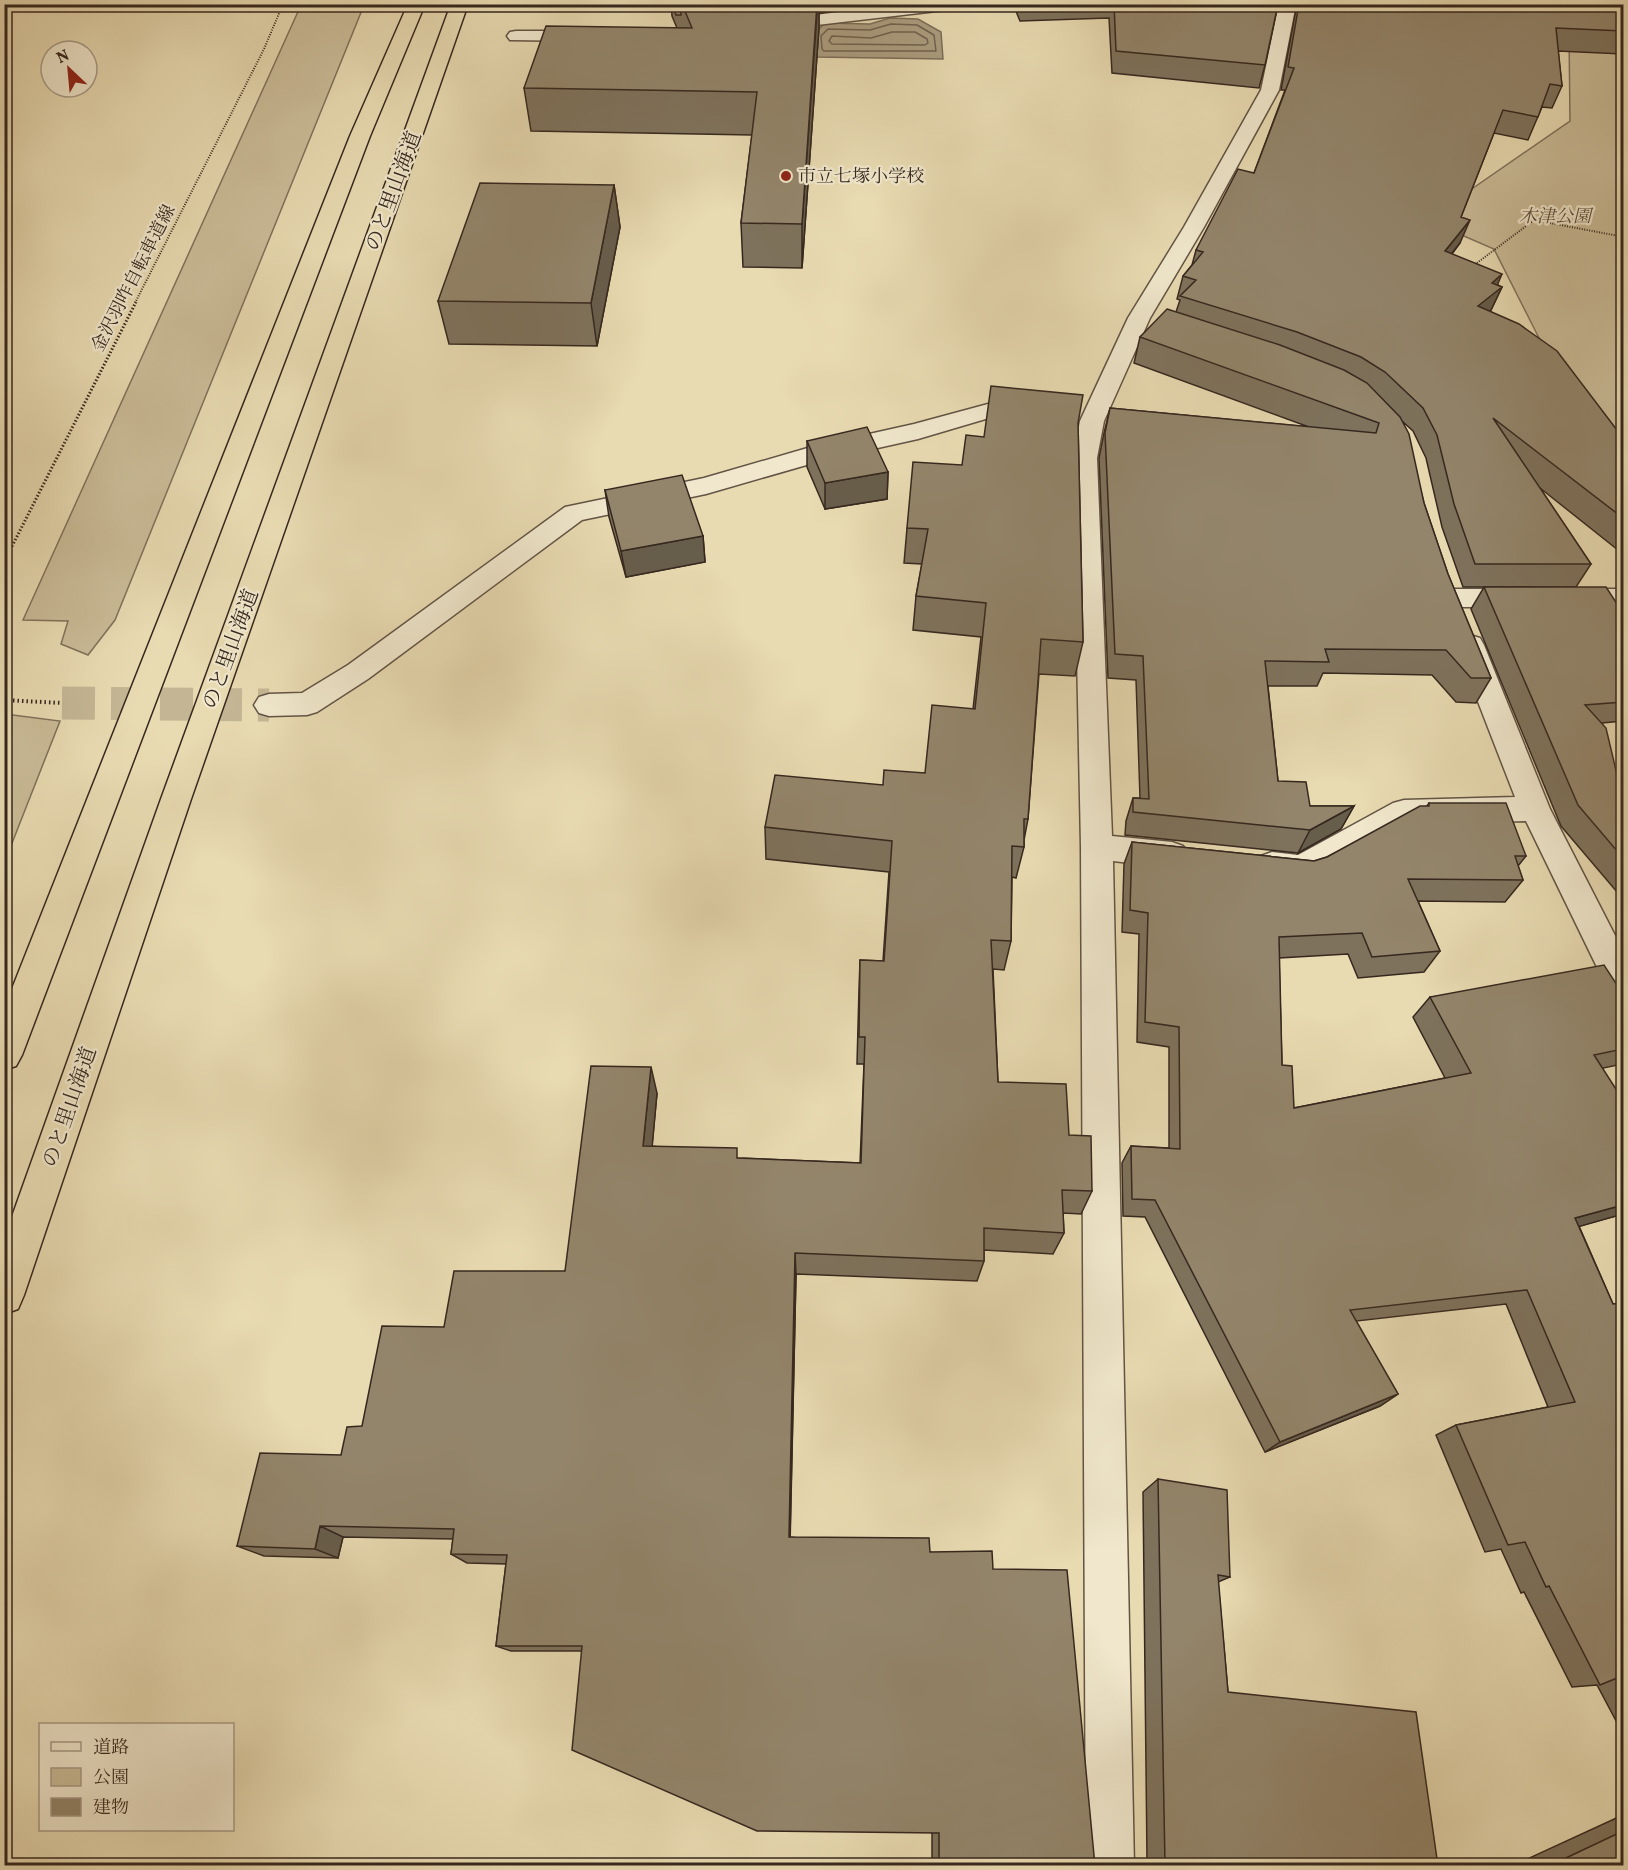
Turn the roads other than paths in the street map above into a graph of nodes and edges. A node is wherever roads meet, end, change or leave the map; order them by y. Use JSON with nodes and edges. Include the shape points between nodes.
{"nodes":[{"id":1,"x":417,"y":4,"type":"edge"},
{"id":2,"x":460,"y":4,"type":"edge"},
{"id":3,"x":954,"y":4,"type":"edge"},
{"id":4,"x":1288,"y":4,"type":"edge"},
{"id":5,"x":761,"y":27,"type":"edge"},
{"id":6,"x":516,"y":36,"type":"dead end"},
{"id":7,"x":600,"y":36,"type":"edge"},
{"id":8,"x":1073,"y":419,"type":"junction"},
{"id":9,"x":1623,"y":598,"type":"edge"},
{"id":10,"x":269,"y":705,"type":"tunnel mouth"},
{"id":11,"x":1535,"y":809,"type":"junction"},
{"id":12,"x":1097,"y":847,"type":"junction"},
{"id":13,"x":1199,"y":857,"type":"edge"},
{"id":14,"x":1245,"y":862,"type":"edge"},
{"id":15,"x":1623,"y":988,"type":"edge"},
{"id":16,"x":4,"y":1055,"type":"edge"},
{"id":17,"x":4,"y":1295,"type":"edge"},
{"id":18,"x":1110,"y":1866,"type":"edge"}],
"edges":[{"from":1,"to":16,"type":"highway","via":[[360,136]]},
{"from":2,"to":17,"type":"highway","name":"のと里山海道"},
{"from":3,"to":5,"type":"street"},
{"from":4,"to":8,"type":"street","via":[[1270,90],[1194,227],[1150,321]]},
{"from":6,"to":7,"type":"street"},
{"from":8,"to":10,"type":"street","via":[[988,411],[706,486],[574,513],[358,672],[307,704]]},
{"from":8,"to":12,"type":"street","via":[[1085,458]]},
{"from":9,"to":11,"type":"street","via":[[1448,588]]},
{"from":11,"to":14,"type":"street","via":[[1404,812],[1302,868]]},
{"from":11,"to":15,"type":"street"},
{"from":12,"to":13,"type":"street"},
{"from":12,"to":18,"type":"street"}]}
